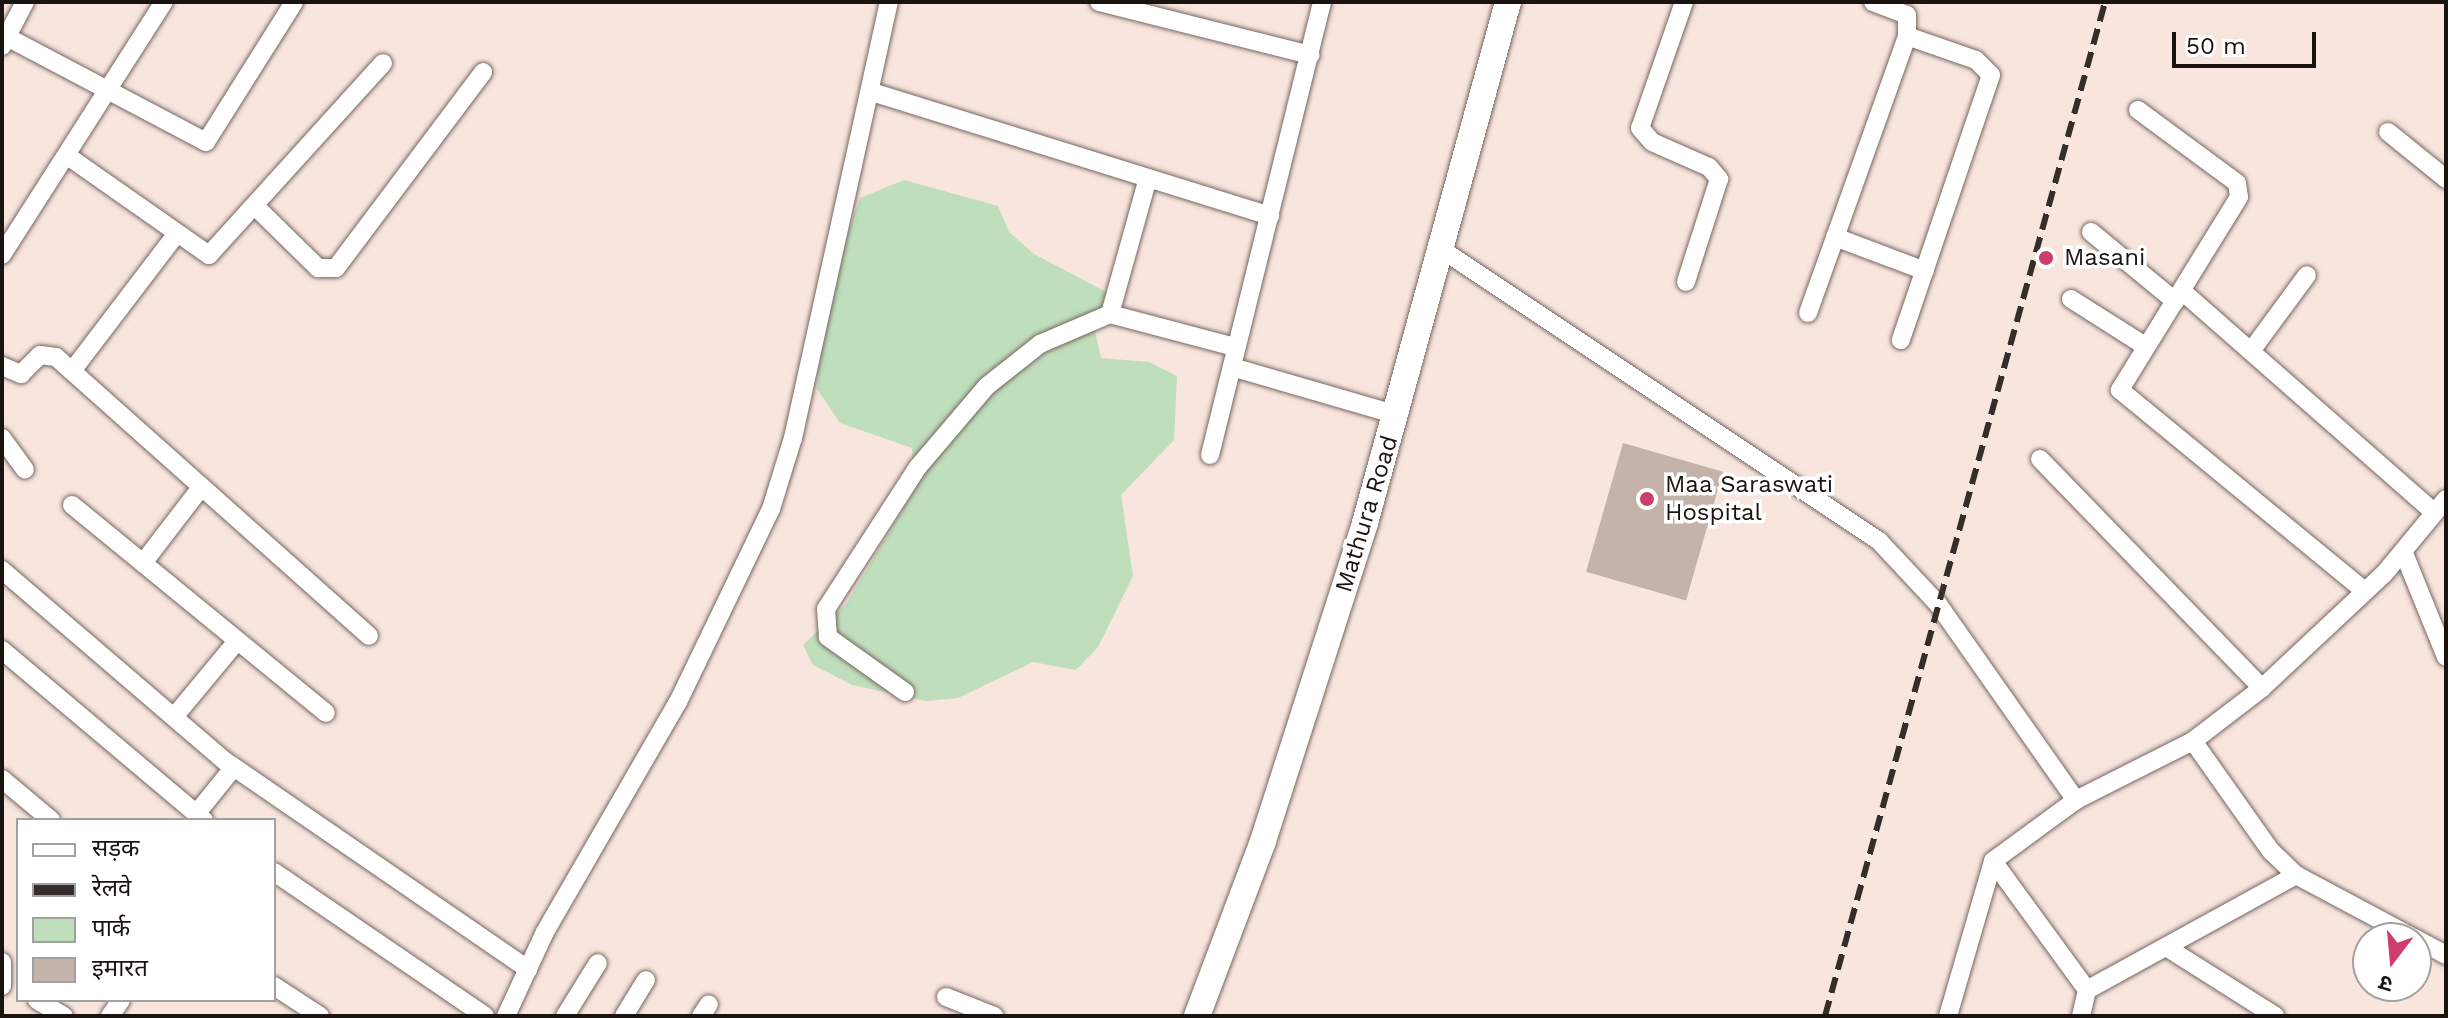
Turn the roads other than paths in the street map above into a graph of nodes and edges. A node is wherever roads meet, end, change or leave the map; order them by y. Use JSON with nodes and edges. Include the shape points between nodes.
{"nodes":[{"id":1,"x":25,"y":2,"type":"edge"},
{"id":2,"x":164,"y":2,"type":"edge"},
{"id":3,"x":294,"y":2,"type":"edge"},
{"id":4,"x":889,"y":2,"type":"edge"},
{"id":5,"x":1099,"y":2,"type":"edge"},
{"id":6,"x":1322,"y":2,"type":"edge"},
{"id":7,"x":1508,"y":2,"type":"edge"},
{"id":8,"x":1684,"y":2,"type":"edge"},
{"id":9,"x":1873,"y":2,"type":"edge"},
{"id":10,"x":1907,"y":36,"type":"junction"},
{"id":11,"x":4,"y":42,"type":"edge"},
{"id":12,"x":1310,"y":55,"type":"junction"},
{"id":13,"x":383,"y":63,"type":"dead end"},
{"id":14,"x":483,"y":72,"type":"dead end"},
{"id":15,"x":872,"y":92,"type":"junction"},
{"id":16,"x":112,"y":94,"type":"junction"},
{"id":17,"x":2138,"y":110,"type":"dead end"},
{"id":18,"x":2388,"y":132,"type":"dead end"},
{"id":19,"x":69,"y":157,"type":"junction"},
{"id":20,"x":1148,"y":178,"type":"junction"},
{"id":21,"x":2446,"y":179,"type":"edge"},
{"id":22,"x":257,"y":208,"type":"junction"},
{"id":23,"x":1270,"y":216,"type":"junction"},
{"id":24,"x":2091,"y":232,"type":"dead end"},
{"id":25,"x":175,"y":236,"type":"junction"},
{"id":26,"x":1835,"y":237,"type":"junction"},
{"id":27,"x":1444,"y":251,"type":"junction"},
{"id":28,"x":2,"y":255,"type":"edge"},
{"id":29,"x":1925,"y":271,"type":"junction"},
{"id":30,"x":2307,"y":275,"type":"dead end"},
{"id":31,"x":1686,"y":282,"type":"dead end"},
{"id":32,"x":2179,"y":296,"type":"junction"},
{"id":33,"x":2071,"y":299,"type":"dead end"},
{"id":34,"x":1808,"y":313,"type":"dead end"},
{"id":35,"x":1110,"y":314,"type":"junction"},
{"id":36,"x":1901,"y":340,"type":"dead end"},
{"id":37,"x":2145,"y":346,"type":"junction"},
{"id":38,"x":1235,"y":347,"type":"junction"},
{"id":39,"x":2251,"y":351,"type":"junction"},
{"id":40,"x":2,"y":366,"type":"edge"},
{"id":41,"x":1232,"y":367,"type":"junction"},
{"id":42,"x":72,"y":371,"type":"junction"},
{"id":43,"x":1397,"y":415,"type":"junction"},
{"id":44,"x":2,"y":438,"type":"edge"},
{"id":45,"x":1210,"y":455,"type":"dead end"},
{"id":46,"x":2040,"y":459,"type":"dead end"},
{"id":47,"x":25,"y":470,"type":"dead end"},
{"id":48,"x":199,"y":490,"type":"junction"},
{"id":49,"x":72,"y":505,"type":"dead end"},
{"id":50,"x":2440,"y":505,"type":"edge"},
{"id":51,"x":2403,"y":551,"type":"junction"},
{"id":52,"x":143,"y":563,"type":"junction"},
{"id":53,"x":2,"y":570,"type":"edge"},
{"id":54,"x":2365,"y":591,"type":"junction"},
{"id":55,"x":369,"y":636,"type":"dead end"},
{"id":56,"x":237,"y":641,"type":"junction"},
{"id":57,"x":2,"y":650,"type":"edge"},
{"id":58,"x":2446,"y":657,"type":"edge"},
{"id":59,"x":2262,"y":688,"type":"junction"},
{"id":60,"x":905,"y":692,"type":"dead end"},
{"id":61,"x":326,"y":713,"type":"dead end"},
{"id":62,"x":174,"y":717,"type":"junction"},
{"id":63,"x":2193,"y":741,"type":"junction"},
{"id":64,"x":234,"y":767,"type":"junction"},
{"id":65,"x":2,"y":779,"type":"edge"},
{"id":66,"x":2076,"y":800,"type":"junction"},
{"id":67,"x":200,"y":817,"type":"edge"},
{"id":68,"x":49,"y":818,"type":"edge"},
{"id":69,"x":1993,"y":861,"type":"junction"},
{"id":70,"x":276,"y":873,"type":"edge"},
{"id":71,"x":2296,"y":875,"type":"junction"},
{"id":72,"x":2385,"y":922,"type":"edge"},
{"id":73,"x":2166,"y":947,"type":"junction"},
{"id":74,"x":598,"y":963,"type":"dead end"},
{"id":75,"x":528,"y":969,"type":"junction"},
{"id":76,"x":646,"y":980,"type":"dead end"},
{"id":77,"x":276,"y":987,"type":"edge"},
{"id":78,"x":2087,"y":990,"type":"junction"},
{"id":79,"x":946,"y":997,"type":"dead end"},
{"id":80,"x":40,"y":1002,"type":"edge"},
{"id":81,"x":64,"y":1016,"type":"edge"},
{"id":82,"x":320,"y":1016,"type":"edge"},
{"id":83,"x":485,"y":1016,"type":"edge"},
{"id":84,"x":506,"y":1016,"type":"edge"},
{"id":85,"x":565,"y":1016,"type":"edge"},
{"id":86,"x":624,"y":1016,"type":"edge"},
{"id":87,"x":994,"y":1016,"type":"edge"},
{"id":88,"x":1197,"y":1016,"type":"edge"},
{"id":89,"x":1948,"y":1016,"type":"edge"},
{"id":90,"x":2081,"y":1016,"type":"edge"},
{"id":91,"x":2275,"y":1016,"type":"edge"}],
"edges":[{"from":1,"to":11,"type":"street"},
{"from":2,"to":16,"type":"street"},
{"from":3,"to":16,"type":"street","via":[[206,142]]},
{"from":4,"to":15,"type":"street"},
{"from":5,"to":12,"type":"street"},
{"from":6,"to":12,"type":"street"},
{"from":7,"to":27,"type":"main road","name":"Mathura Road"},
{"from":8,"to":31,"type":"street","via":[[1640,128],[1652,142],[1709,167],[1719,179]]},
{"from":9,"to":10,"type":"street","via":[[1907,15]]},
{"from":10,"to":26,"type":"street"},
{"from":10,"to":29,"type":"street","via":[[1976,60],[1991,75]]},
{"from":11,"to":16,"type":"street"},
{"from":12,"to":23,"type":"street"},
{"from":13,"to":22,"type":"street"},
{"from":14,"to":22,"type":"street","via":[[336,268],[318,268]]},
{"from":15,"to":20,"type":"street"},
{"from":15,"to":75,"type":"street","via":[[771,509],[678,702]]},
{"from":16,"to":19,"type":"street"},
{"from":17,"to":32,"type":"street","via":[[2239,190]]},
{"from":18,"to":21,"type":"street"},
{"from":19,"to":25,"type":"street"},
{"from":19,"to":28,"type":"street"},
{"from":20,"to":23,"type":"street"},
{"from":20,"to":35,"type":"street"},
{"from":22,"to":25,"type":"street","via":[[209,255]]},
{"from":23,"to":38,"type":"street"},
{"from":24,"to":32,"type":"street"},
{"from":25,"to":42,"type":"street"},
{"from":26,"to":29,"type":"street"},
{"from":26,"to":34,"type":"street"},
{"from":27,"to":43,"type":"main road","name":"Mathura Road"},
{"from":27,"to":66,"type":"street","via":[[1879,541],[1938,604]]},
{"from":29,"to":36,"type":"street"},
{"from":30,"to":39,"type":"street"},
{"from":32,"to":37,"type":"street"},
{"from":32,"to":39,"type":"street"},
{"from":33,"to":37,"type":"street"},
{"from":35,"to":38,"type":"street"},
{"from":35,"to":60,"type":"street","via":[[1040,344],[987,386],[918,467],[826,609],[828,637]]},
{"from":37,"to":54,"type":"street","via":[[2121,382],[2127,401]]},
{"from":38,"to":41,"type":"street"},
{"from":39,"to":50,"type":"street"},
{"from":40,"to":42,"type":"street","via":[[21,374],[47,354]]},
{"from":41,"to":43,"type":"street"},
{"from":41,"to":45,"type":"street"},
{"from":42,"to":48,"type":"street"},
{"from":43,"to":88,"type":"main road","name":"Mathura Road","via":[[1311,697]]},
{"from":44,"to":47,"type":"street"},
{"from":46,"to":59,"type":"street"},
{"from":48,"to":52,"type":"street"},
{"from":48,"to":55,"type":"street"},
{"from":49,"to":52,"type":"street"},
{"from":50,"to":51,"type":"street"},
{"from":51,"to":54,"type":"street"},
{"from":51,"to":58,"type":"street"},
{"from":52,"to":56,"type":"street"},
{"from":53,"to":62,"type":"street"},
{"from":54,"to":59,"type":"street"},
{"from":56,"to":61,"type":"street"},
{"from":56,"to":62,"type":"street"},
{"from":57,"to":67,"type":"street"},
{"from":59,"to":63,"type":"street"},
{"from":62,"to":64,"type":"street"},
{"from":63,"to":66,"type":"street"},
{"from":63,"to":71,"type":"street","via":[[2271,851]]},
{"from":64,"to":67,"type":"street"},
{"from":64,"to":75,"type":"street"},
{"from":65,"to":68,"type":"street"},
{"from":66,"to":69,"type":"street"},
{"from":69,"to":78,"type":"street"},
{"from":69,"to":89,"type":"street"},
{"from":70,"to":83,"type":"street"},
{"from":71,"to":72,"type":"street"},
{"from":71,"to":73,"type":"street"},
{"from":73,"to":78,"type":"street"},
{"from":73,"to":91,"type":"street"},
{"from":74,"to":85,"type":"street"},
{"from":75,"to":84,"type":"street"},
{"from":76,"to":86,"type":"street"},
{"from":77,"to":82,"type":"street"},
{"from":78,"to":90,"type":"street"},
{"from":79,"to":87,"type":"street"},
{"from":80,"to":81,"type":"street"}]}
